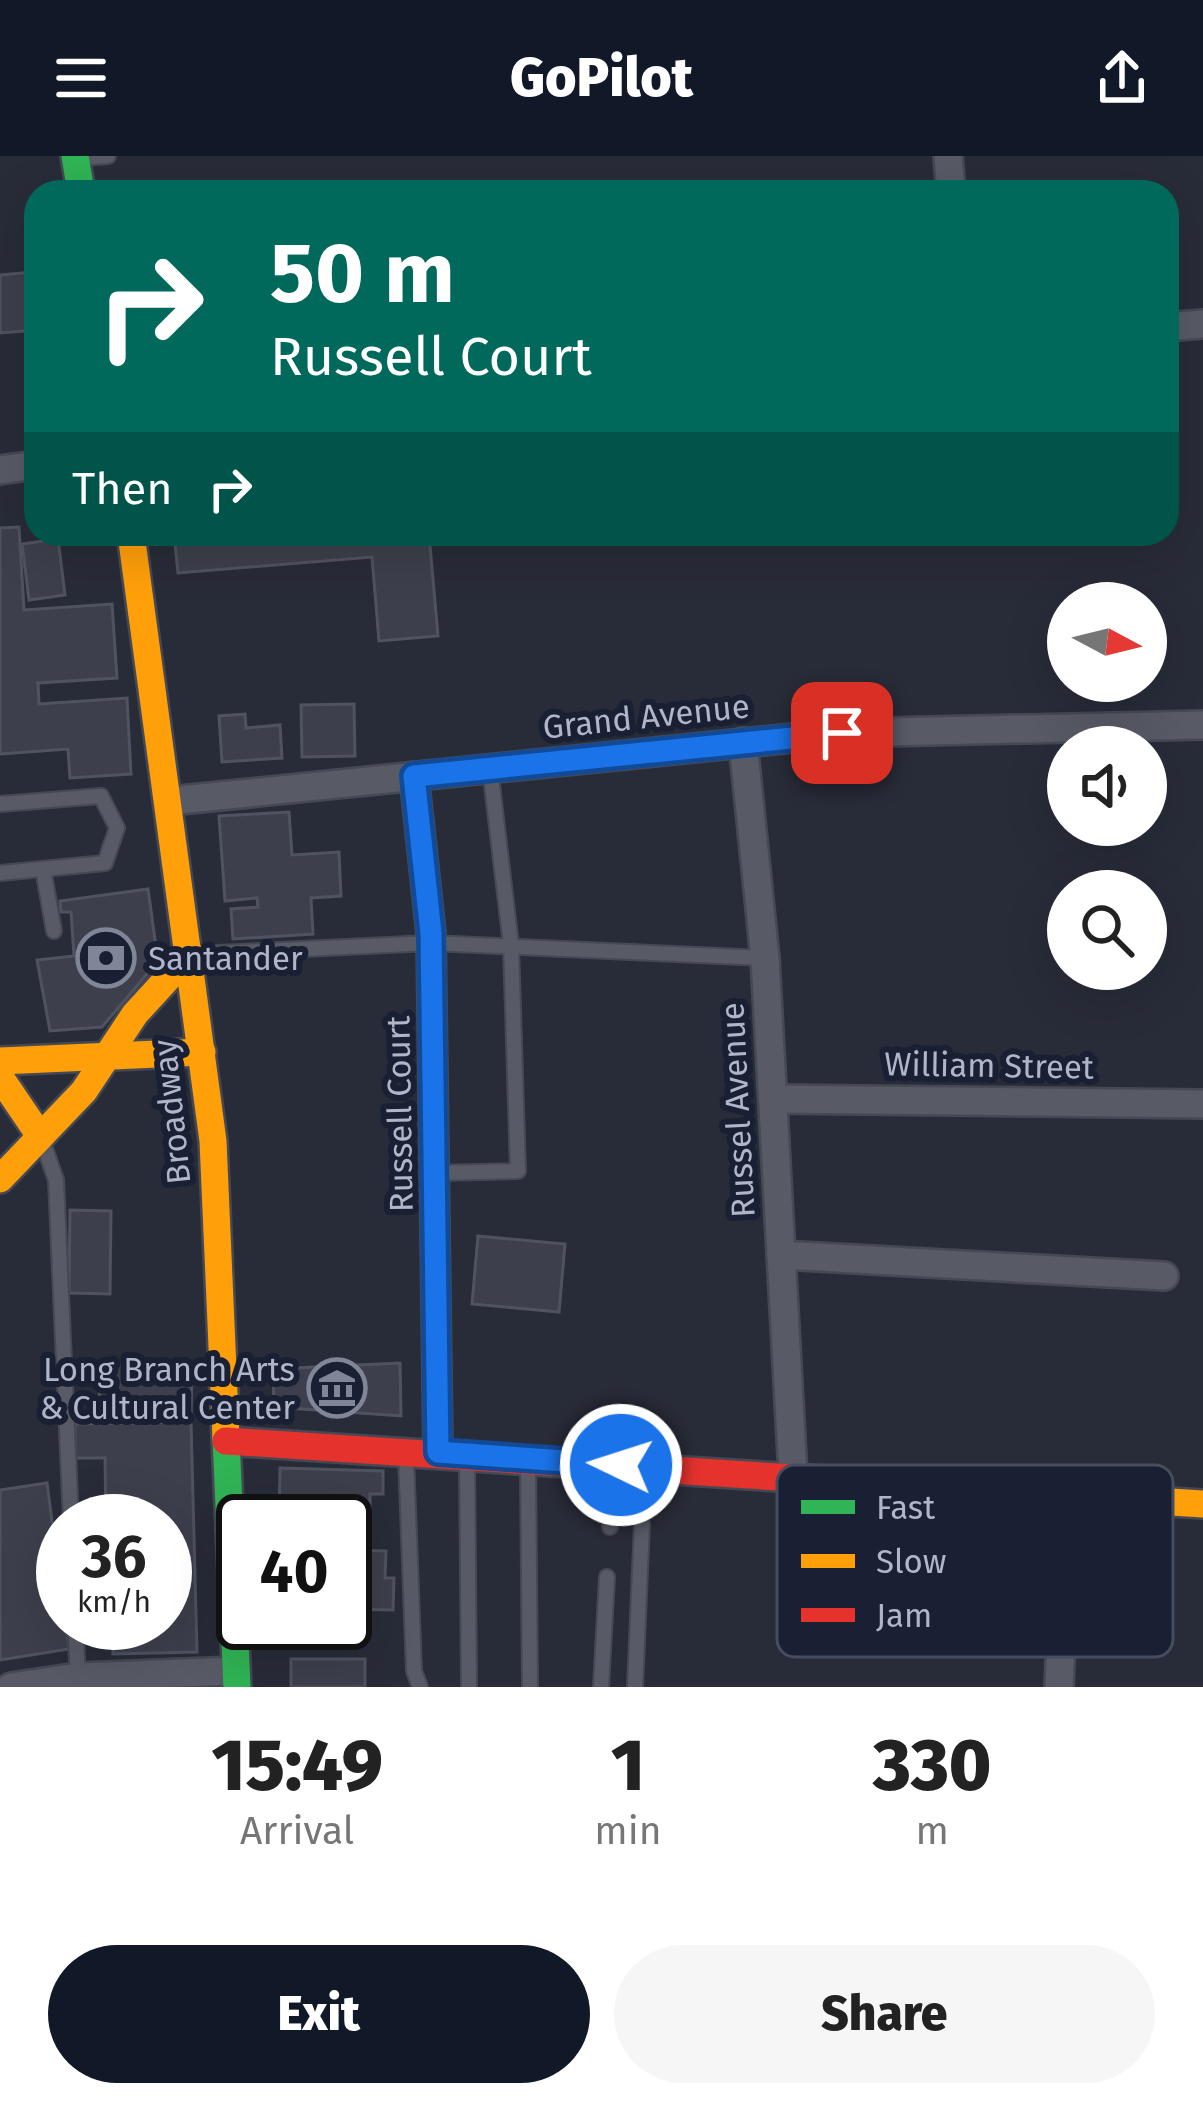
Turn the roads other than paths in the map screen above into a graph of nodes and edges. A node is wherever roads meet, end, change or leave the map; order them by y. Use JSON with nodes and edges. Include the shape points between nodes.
{"nodes":[{"id":1,"x":108,"y":156,"type":"edge"},
{"id":2,"x":76,"y":158,"type":"edge"},
{"id":3,"x":133,"y":546,"type":"edge"},
{"id":4,"x":1203,"y":725,"type":"edge"},
{"id":5,"x":742,"y":742,"type":"junction"},
{"id":6,"x":490,"y":768,"type":"junction"},
{"id":7,"x":414,"y":776,"type":"junction"},
{"id":8,"x":170,"y":801,"type":"junction"},
{"id":9,"x":0,"y":804,"type":"edge"},
{"id":10,"x":44,"y":869,"type":"junction"},
{"id":11,"x":0,"y":873,"type":"edge"},
{"id":12,"x":54,"y":931,"type":"dead end"},
{"id":13,"x":431,"y":943,"type":"junction"},
{"id":14,"x":511,"y":945,"type":"junction"},
{"id":15,"x":190,"y":955,"type":"junction"},
{"id":16,"x":765,"y":958,"type":"junction"},
{"id":17,"x":202,"y":1052,"type":"junction"},
{"id":18,"x":106,"y":1056,"type":"junction"},
{"id":19,"x":0,"y":1060,"type":"edge"},
{"id":20,"x":0,"y":1077,"type":"edge"},
{"id":21,"x":773,"y":1099,"type":"junction"},
{"id":22,"x":1203,"y":1104,"type":"edge"},
{"id":23,"x":40,"y":1136,"type":"junction"},
{"id":24,"x":437,"y":1173,"type":"junction"},
{"id":25,"x":0,"y":1179,"type":"edge"},
{"id":26,"x":781,"y":1255,"type":"junction"},
{"id":27,"x":1164,"y":1276,"type":"dead end"},
{"id":28,"x":226,"y":1441,"type":"junction"},
{"id":29,"x":405,"y":1450,"type":"junction"},
{"id":30,"x":438,"y":1452,"type":"junction"},
{"id":31,"x":467,"y":1455,"type":"junction"},
{"id":32,"x":528,"y":1459,"type":"junction"},
{"id":33,"x":621,"y":1465,"type":"junction"},
{"id":34,"x":792,"y":1465,"type":"edge"},
{"id":35,"x":777,"y":1474,"type":"edge"},
{"id":36,"x":69,"y":1494,"type":"edge"},
{"id":37,"x":1173,"y":1502,"type":"edge"},
{"id":38,"x":636,"y":1504,"type":"junction"},
{"id":39,"x":1203,"y":1504,"type":"edge"},
{"id":40,"x":610,"y":1527,"type":"dead end"},
{"id":41,"x":607,"y":1577,"type":"dead end"},
{"id":42,"x":76,"y":1650,"type":"edge"},
{"id":43,"x":1060,"y":1657,"type":"edge"},
{"id":44,"x":78,"y":1677,"type":"junction"},
{"id":45,"x":236,"y":1679,"type":"edge"},
{"id":46,"x":470,"y":1686,"type":"edge"},
{"id":47,"x":11,"y":1687,"type":"edge"},
{"id":48,"x":420,"y":1687,"type":"edge"},
{"id":49,"x":530,"y":1687,"type":"edge"},
{"id":50,"x":601,"y":1687,"type":"edge"},
{"id":51,"x":635,"y":1687,"type":"edge"},
{"id":52,"x":1059,"y":1687,"type":"edge"}],
"edges":[{"from":1,"to":2,"type":"lane"},
{"from":3,"to":8,"type":"street","name":"Broadway"},
{"from":4,"to":5,"type":"street","name":"Grand Avenue"},
{"from":5,"to":6,"type":"street","name":"Grand Avenue"},
{"from":5,"to":16,"type":"street","name":"Russel Avenue"},
{"from":6,"to":7,"type":"street","name":"Grand Avenue"},
{"from":6,"to":14,"type":"lane"},
{"from":7,"to":8,"type":"street","name":"Grand Avenue"},
{"from":7,"to":13,"type":"street","name":"Russell Court"},
{"from":8,"to":15,"type":"street","name":"Broadway"},
{"from":9,"to":10,"type":"lane","via":[[101,796],[117,828],[105,863]]},
{"from":10,"to":11,"type":"lane"},
{"from":10,"to":12,"type":"lane"},
{"from":13,"to":14,"type":"lane"},
{"from":13,"to":15,"type":"lane"},
{"from":13,"to":24,"type":"street","name":"Russell Court"},
{"from":14,"to":16,"type":"lane"},
{"from":14,"to":24,"type":"lane","via":[[518,1172]]},
{"from":15,"to":17,"type":"street","name":"Broadway"},
{"from":15,"to":18,"type":"street"},
{"from":16,"to":21,"type":"street","name":"Russel Avenue"},
{"from":17,"to":18,"type":"street"},
{"from":17,"to":28,"type":"street","name":"Broadway","via":[[214,1142]]},
{"from":18,"to":19,"type":"street"},
{"from":18,"to":23,"type":"street"},
{"from":20,"to":23,"type":"street"},
{"from":21,"to":22,"type":"street","name":"William Street"},
{"from":21,"to":26,"type":"street","name":"Russel Avenue"},
{"from":23,"to":25,"type":"street"},
{"from":23,"to":36,"type":"lane","via":[[56,1180]]},
{"from":24,"to":30,"type":"street","name":"Russell Court"},
{"from":26,"to":27,"type":"street"},
{"from":26,"to":34,"type":"street","name":"Russel Avenue"},
{"from":28,"to":29,"type":"street"},
{"from":28,"to":45,"type":"street","name":"Broadway"},
{"from":29,"to":30,"type":"street"},
{"from":29,"to":48,"type":"lane"},
{"from":30,"to":31,"type":"street"},
{"from":31,"to":32,"type":"street"},
{"from":31,"to":46,"type":"lane"},
{"from":32,"to":33,"type":"street"},
{"from":32,"to":49,"type":"lane"},
{"from":33,"to":35,"type":"street"},
{"from":33,"to":38,"type":"lane","via":[[622,1486]]},
{"from":37,"to":39,"type":"street"},
{"from":38,"to":40,"type":"lane","via":[[613,1513]]},
{"from":38,"to":51,"type":"lane","via":[[642,1524]]},
{"from":41,"to":50,"type":"lane"},
{"from":42,"to":44,"type":"lane"},
{"from":43,"to":52,"type":"street"},
{"from":44,"to":45,"type":"street"},
{"from":44,"to":47,"type":"street"}]}
